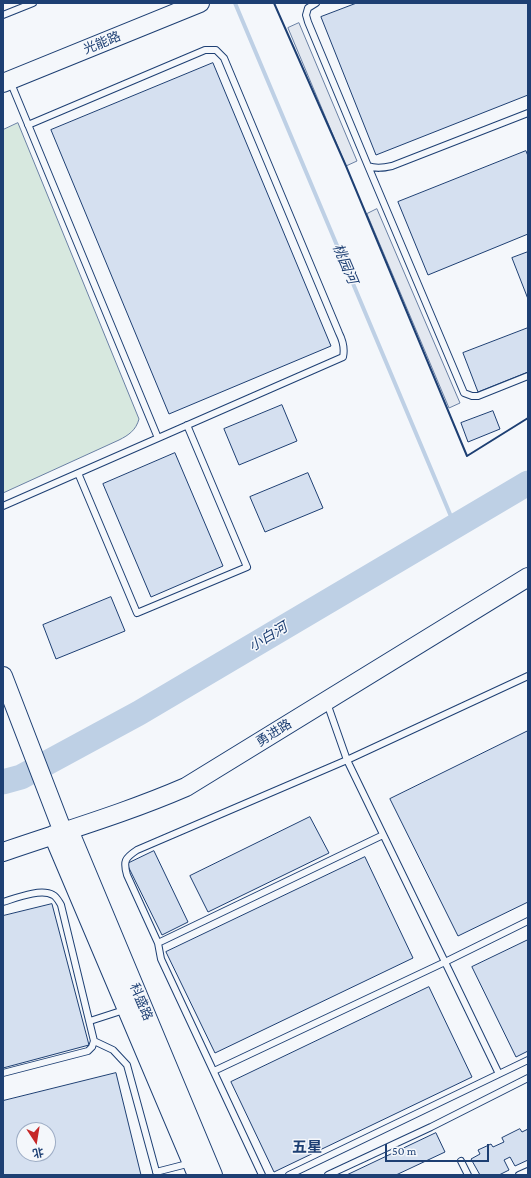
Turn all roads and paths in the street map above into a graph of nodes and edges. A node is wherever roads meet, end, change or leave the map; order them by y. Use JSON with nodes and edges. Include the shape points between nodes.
{"nodes":[{"id":1,"x":33,"y":3,"type":"edge"},
{"id":2,"x":200,"y":3,"type":"edge"},
{"id":3,"x":316,"y":3,"type":"edge"},
{"id":4,"x":306,"y":5,"type":"edge"},
{"id":5,"x":3,"y":15,"type":"edge"},
{"id":6,"x":6,"y":82,"type":"edge"},
{"id":7,"x":527,"y":114,"type":"edge"},
{"id":8,"x":528,"y":121,"type":"edge"},
{"id":9,"x":28,"y":124,"type":"junction"},
{"id":10,"x":368,"y":166,"type":"junction"},
{"id":11,"x":528,"y":376,"type":"edge"},
{"id":12,"x":187,"y":425,"type":"junction"},
{"id":13,"x":158,"y":438,"type":"junction"},
{"id":14,"x":78,"y":473,"type":"junction"},
{"id":15,"x":3,"y":506,"type":"edge"},
{"id":16,"x":528,"y":577,"type":"edge"},
{"id":17,"x":3,"y":676,"type":"edge"},
{"id":18,"x":528,"y":676,"type":"edge"},
{"id":19,"x":326,"y":701,"type":"junction"},
{"id":20,"x":347,"y":760,"type":"junction"},
{"id":21,"x":62,"y":832,"type":"junction"},
{"id":22,"x":383,"y":835,"type":"junction"},
{"id":23,"x":3,"y":852,"type":"edge"},
{"id":24,"x":3,"y":902,"type":"edge"},
{"id":25,"x":528,"y":921,"type":"edge"},
{"id":26,"x":158,"y":943,"type":"junction"},
{"id":27,"x":445,"y":962,"type":"junction"},
{"id":28,"x":134,"y":1007,"type":"junction"},
{"id":29,"x":90,"y":1022,"type":"junction"},
{"id":30,"x":94,"y":1041,"type":"junction"},
{"id":31,"x":528,"y":1060,"type":"edge"},
{"id":32,"x":214,"y":1071,"type":"junction"},
{"id":33,"x":3,"y":1074,"type":"edge"},
{"id":34,"x":499,"y":1074,"type":"junction"},
{"id":35,"x":528,"y":1078,"type":"edge"},
{"id":36,"x":461,"y":1161,"type":"dead end"},
{"id":37,"x":194,"y":1169,"type":"edge"},
{"id":38,"x":528,"y":1170,"type":"edge"},
{"id":39,"x":156,"y":1173,"type":"edge"},
{"id":40,"x":212,"y":1175,"type":"edge"},
{"id":41,"x":262,"y":1175,"type":"edge"},
{"id":42,"x":288,"y":1175,"type":"edge"},
{"id":43,"x":328,"y":1175,"type":"edge"},
{"id":44,"x":468,"y":1175,"type":"edge"},
{"id":45,"x":519,"y":1175,"type":"edge"}],
"edges":[{"from":1,"to":5,"type":"lane"},
{"from":2,"to":6,"type":"street","name":"光能路"},
{"from":3,"to":4,"type":"lane"},
{"from":4,"to":10,"type":"lane","via":[[308,22]]},
{"from":6,"to":9,"type":"lane"},
{"from":7,"to":8,"type":"lane"},
{"from":7,"to":10,"type":"lane","via":[[392,166],[382,169]]},
{"from":9,"to":12,"type":"lane","via":[[205,50],[216,50],[224,58],[340,333],[344,352],[343,357]]},
{"from":9,"to":13,"type":"lane"},
{"from":10,"to":11,"type":"lane","via":[[464,393],[478,396]]},
{"from":12,"to":13,"type":"lane"},
{"from":12,"to":14,"type":"lane","via":[[247,567],[137,614]]},
{"from":13,"to":14,"type":"lane"},
{"from":14,"to":15,"type":"lane"},
{"from":16,"to":19,"type":"street","name":"勇进路"},
{"from":17,"to":21,"type":"street","name":"科盛路"},
{"from":18,"to":20,"type":"lane"},
{"from":19,"to":20,"type":"lane"},
{"from":19,"to":21,"type":"street","name":"勇进路","via":[[186,787]]},
{"from":20,"to":22,"type":"lane"},
{"from":20,"to":26,"type":"lane","via":[[128,856],[124,865],[127,874]]},
{"from":21,"to":23,"type":"street","name":"勇进路"},
{"from":21,"to":28,"type":"street","name":"科盛路"},
{"from":22,"to":26,"type":"lane"},
{"from":22,"to":27,"type":"lane"},
{"from":24,"to":29,"type":"lane","via":[[38,893],[53,895],[58,900]]},
{"from":25,"to":27,"type":"lane"},
{"from":26,"to":32,"type":"lane","via":[[161,959]]},
{"from":27,"to":32,"type":"lane"},
{"from":27,"to":34,"type":"lane"},
{"from":28,"to":29,"type":"lane"},
{"from":28,"to":37,"type":"street","name":"科盛路"},
{"from":28,"to":40,"type":"street","name":"科盛路"},
{"from":29,"to":30,"type":"lane"},
{"from":30,"to":33,"type":"lane","via":[[88,1051]]},
{"from":30,"to":39,"type":"lane","via":[[113,1050],[127,1065]]},
{"from":31,"to":34,"type":"lane"},
{"from":32,"to":41,"type":"lane"},
{"from":34,"to":42,"type":"lane"},
{"from":35,"to":43,"type":"lane"},
{"from":36,"to":44,"type":"lane"},
{"from":37,"to":39,"type":"lane"},
{"from":38,"to":45,"type":"lane"}]}
